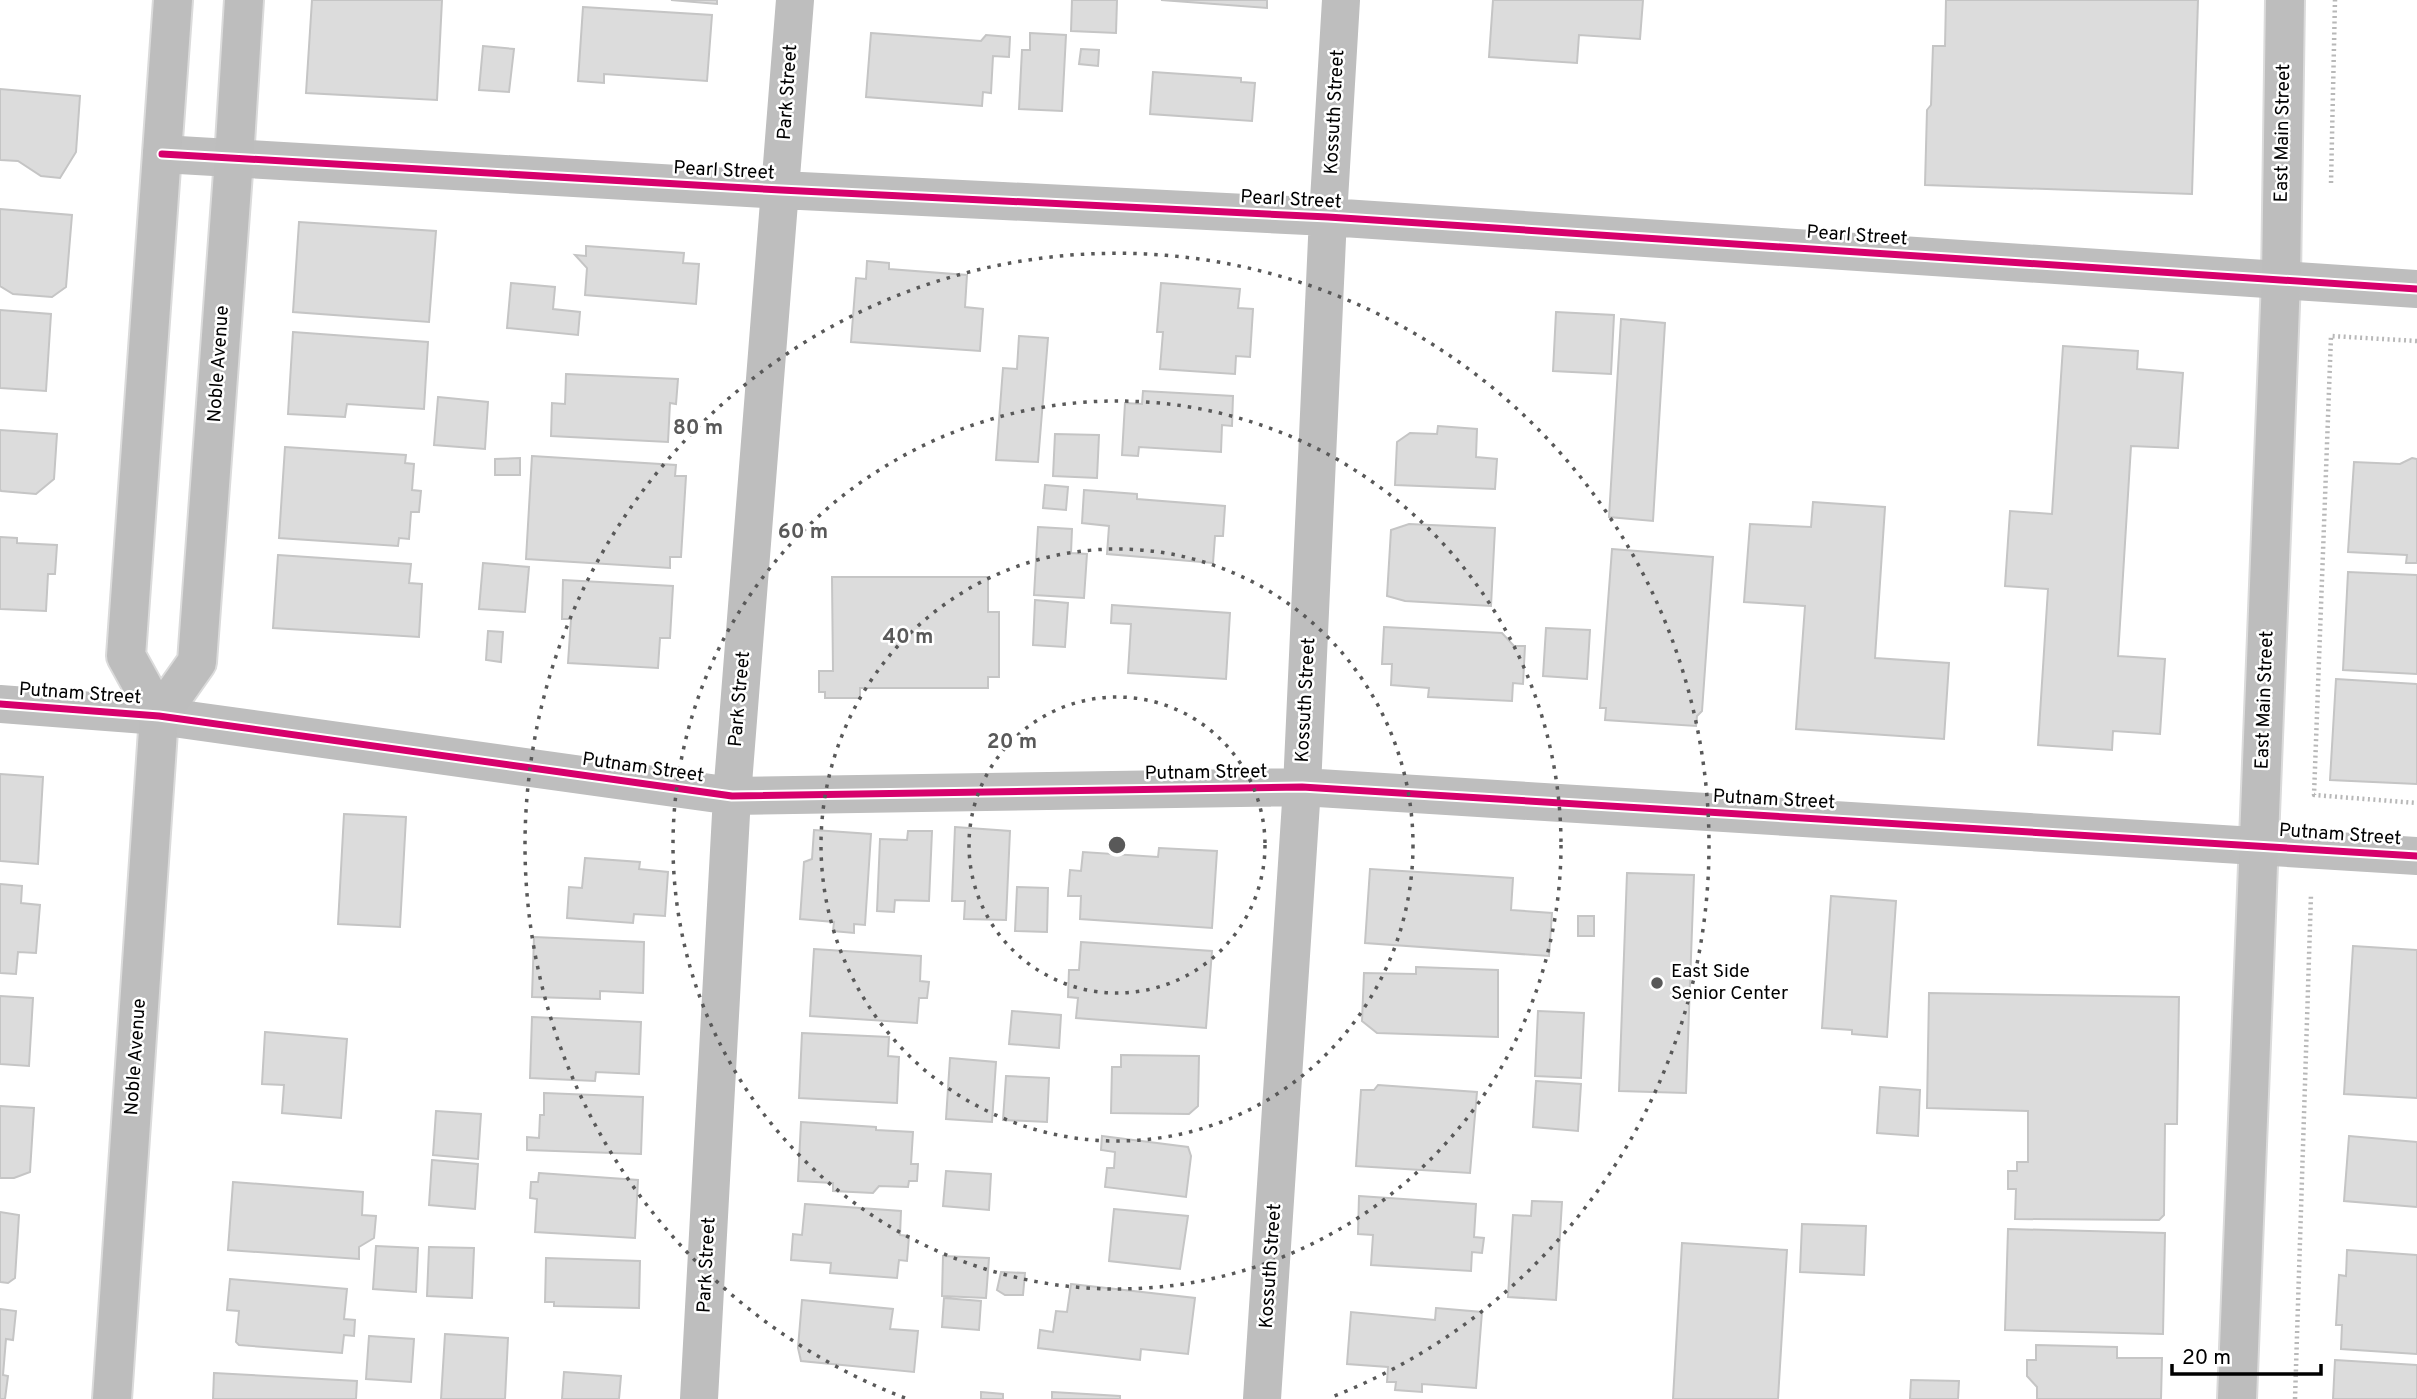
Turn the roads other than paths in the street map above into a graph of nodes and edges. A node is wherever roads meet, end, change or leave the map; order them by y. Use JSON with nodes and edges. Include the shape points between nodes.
{"nodes":[{"id":1,"x":173,"y":0,"type":"edge"},
{"id":2,"x":244,"y":0,"type":"edge"},
{"id":3,"x":795,"y":0,"type":"edge"},
{"id":4,"x":1342,"y":0,"type":"edge"},
{"id":5,"x":2285,"y":0,"type":"edge"},
{"id":6,"x":162,"y":154,"type":"junction"},
{"id":7,"x":234,"y":159,"type":"junction"},
{"id":8,"x":781,"y":190,"type":"junction"},
{"id":9,"x":1328,"y":217,"type":"junction"},
{"id":10,"x":2281,"y":280,"type":"junction"},
{"id":11,"x":2417,"y":289,"type":"edge"},
{"id":12,"x":0,"y":704,"type":"edge"},
{"id":13,"x":159,"y":716,"type":"junction"},
{"id":14,"x":1302,"y":787,"type":"junction"},
{"id":15,"x":732,"y":796,"type":"junction"},
{"id":16,"x":2260,"y":845,"type":"junction"},
{"id":17,"x":2417,"y":856,"type":"edge"},
{"id":18,"x":113,"y":1399,"type":"edge"},
{"id":19,"x":699,"y":1399,"type":"edge"},
{"id":20,"x":1262,"y":1399,"type":"edge"},
{"id":21,"x":2237,"y":1399,"type":"edge"}],
"edges":[{"from":1,"to":6,"type":"main road"},
{"from":2,"to":7,"type":"main road","name":"Noble Avenue"},
{"from":3,"to":8,"type":"street","name":"Park Street"},
{"from":4,"to":9,"type":"street","name":"Kossuth Street"},
{"from":5,"to":10,"type":"main road","name":"East Main Street"},
{"from":6,"to":7,"type":"street","name":"Pearl Street"},
{"from":6,"to":13,"type":"main road","via":[[126,656]]},
{"from":7,"to":8,"type":"street","name":"Pearl Street"},
{"from":7,"to":13,"type":"main road","name":"Noble Avenue","via":[[197,662]]},
{"from":8,"to":9,"type":"street","name":"Pearl Street"},
{"from":8,"to":15,"type":"street","name":"Park Street"},
{"from":9,"to":10,"type":"street","name":"Pearl Street"},
{"from":9,"to":14,"type":"street","name":"Kossuth Street"},
{"from":10,"to":11,"type":"street","name":"Pearl Street"},
{"from":10,"to":16,"type":"main road","name":"East Main Street"},
{"from":12,"to":13,"type":"street","name":"Putnam Street"},
{"from":13,"to":15,"type":"street","name":"Putnam Street"},
{"from":13,"to":18,"type":"main road","name":"Noble Avenue"},
{"from":14,"to":15,"type":"street","name":"Putnam Street"},
{"from":14,"to":16,"type":"street","name":"Putnam Street"},
{"from":14,"to":20,"type":"street","name":"Kossuth Street"},
{"from":15,"to":19,"type":"street","name":"Park Street"},
{"from":16,"to":17,"type":"street","name":"Putnam Street"},
{"from":16,"to":21,"type":"main road","name":"East Main Street"}]}
